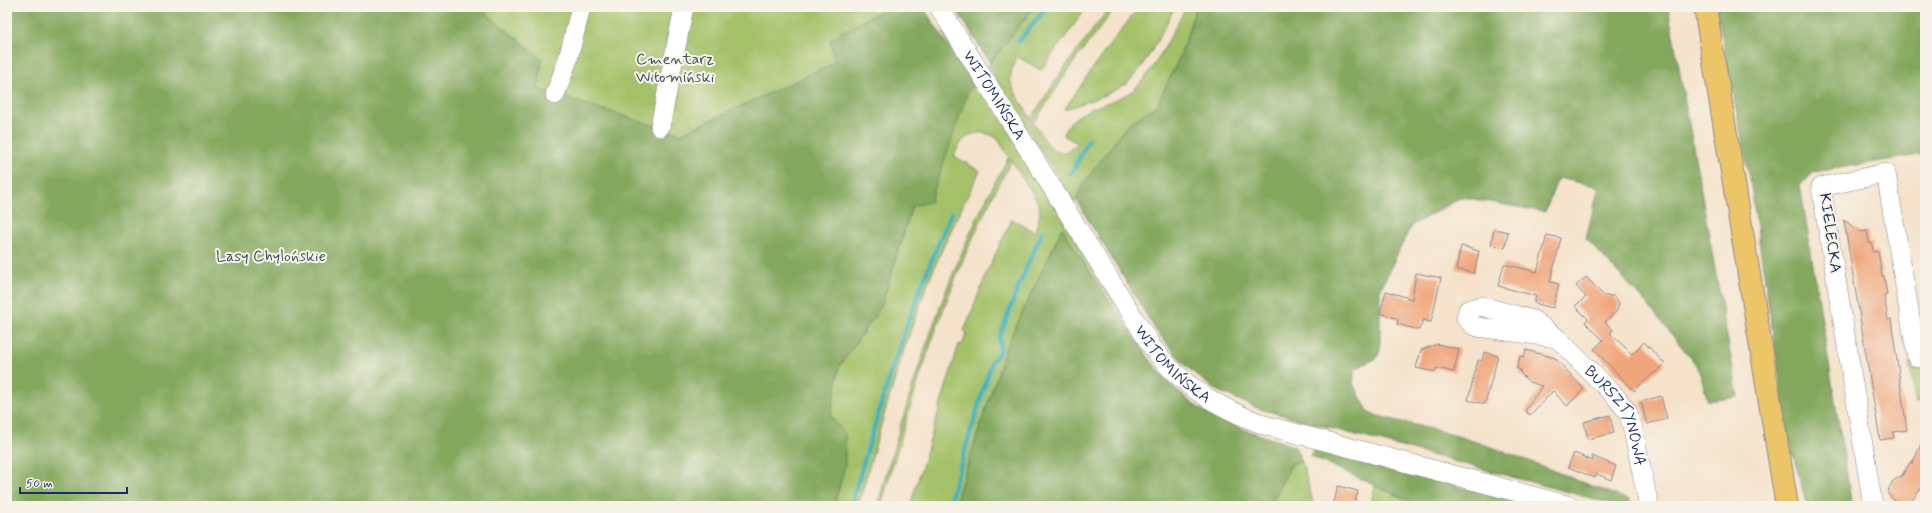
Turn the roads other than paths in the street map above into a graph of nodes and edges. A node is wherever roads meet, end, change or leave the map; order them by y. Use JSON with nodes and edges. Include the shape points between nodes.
{"nodes":[{"id":1,"x":581,"y":7,"type":"edge"},
{"id":2,"x":684,"y":7,"type":"edge"},
{"id":3,"x":939,"y":7,"type":"edge"},
{"id":4,"x":1704,"y":7,"type":"edge"},
{"id":5,"x":555,"y":95,"type":"dead end"},
{"id":6,"x":660,"y":128,"type":"dead end"},
{"id":7,"x":1557,"y":338,"type":"dead end"},
{"id":8,"x":1917,"y":358,"type":"dead end"},
{"id":9,"x":1570,"y":506,"type":"edge"},
{"id":10,"x":1649,"y":506,"type":"edge"},
{"id":11,"x":1787,"y":506,"type":"edge"},
{"id":12,"x":1873,"y":506,"type":"edge"}],
"edges":[{"from":1,"to":5,"type":"street","via":[[568,59]]},
{"from":2,"to":6,"type":"street"},
{"from":3,"to":9,"type":"street","name":"WITOMIŃSKA","via":[[1148,340],[1164,363],[1185,383],[1219,406],[1264,425]]},
{"from":4,"to":11,"type":"main road"},
{"from":7,"to":10,"type":"street","name":"BURSZTYNOWA","via":[[1627,411],[1639,450]]},
{"from":8,"to":12,"type":"street","name":"KIELECKA","via":[[1886,172],[1821,186]]}]}
